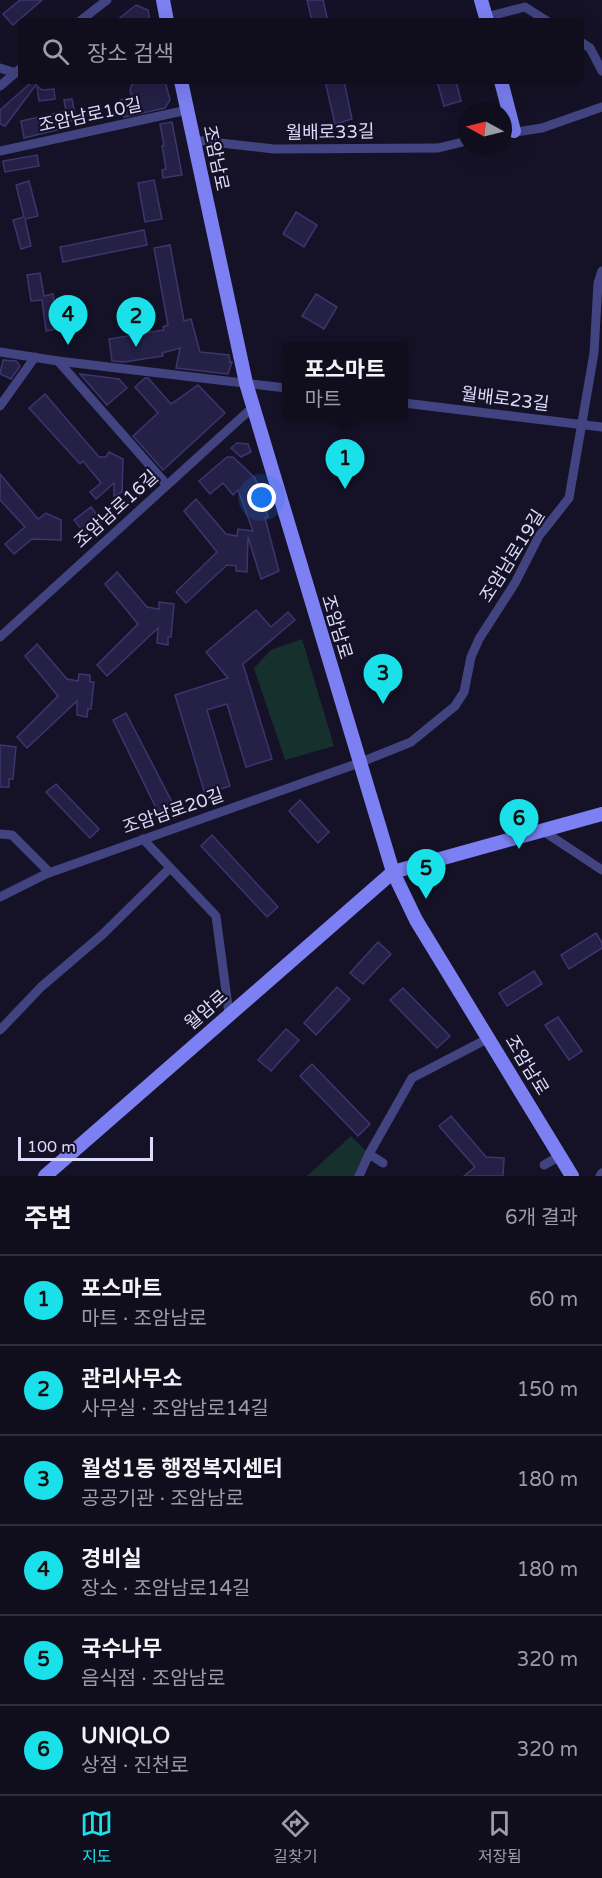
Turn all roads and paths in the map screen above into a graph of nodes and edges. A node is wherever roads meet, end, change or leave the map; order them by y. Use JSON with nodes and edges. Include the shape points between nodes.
{"nodes":[{"id":1,"x":107,"y":0,"type":"edge"},
{"id":2,"x":163,"y":0,"type":"edge"},
{"id":3,"x":481,"y":0,"type":"edge"},
{"id":4,"x":84,"y":18,"type":"edge"},
{"id":5,"x":166,"y":18,"type":"edge"},
{"id":6,"x":486,"y":18,"type":"edge"},
{"id":7,"x":489,"y":18,"type":"edge"},
{"id":8,"x":542,"y":18,"type":"edge"},
{"id":9,"x":584,"y":44,"type":"edge"},
{"id":10,"x":0,"y":68,"type":"edge"},
{"id":11,"x":18,"y":70,"type":"edge"},
{"id":12,"x":602,"y":71,"type":"edge"},
{"id":13,"x":182,"y":84,"type":"edge"},
{"id":14,"x":501,"y":84,"type":"edge"},
{"id":15,"x":0,"y":86,"type":"edge"},
{"id":16,"x":504,"y":102,"type":"edge"},
{"id":17,"x":602,"y":107,"type":"edge"},
{"id":18,"x":187,"y":110,"type":"junction"},
{"id":19,"x":512,"y":132,"type":"edge"},
{"id":20,"x":194,"y":140,"type":"junction"},
{"id":21,"x":458,"y":143,"type":"edge"},
{"id":22,"x":0,"y":151,"type":"edge"},
{"id":23,"x":602,"y":272,"type":"edge"},
{"id":24,"x":0,"y":352,"type":"edge"},
{"id":25,"x":35,"y":357,"type":"junction"},
{"id":26,"x":58,"y":361,"type":"junction"},
{"id":27,"x":246,"y":383,"type":"junction"},
{"id":28,"x":282,"y":388,"type":"edge"},
{"id":29,"x":408,"y":403,"type":"edge"},
{"id":30,"x":0,"y":406,"type":"edge"},
{"id":31,"x":253,"y":407,"type":"junction"},
{"id":32,"x":583,"y":425,"type":"junction"},
{"id":33,"x":602,"y":427,"type":"edge"},
{"id":34,"x":167,"y":485,"type":"junction"},
{"id":35,"x":0,"y":637,"type":"edge"},
{"id":36,"x":359,"y":763,"type":"junction"},
{"id":37,"x":602,"y":814,"type":"edge"},
{"id":38,"x":543,"y":831,"type":"junction"},
{"id":39,"x":0,"y":834,"type":"edge"},
{"id":40,"x":143,"y":839,"type":"junction"},
{"id":41,"x":170,"y":868,"type":"junction"},
{"id":42,"x":602,"y":870,"type":"edge"},
{"id":43,"x":49,"y":872,"type":"junction"},
{"id":44,"x":393,"y":872,"type":"junction"},
{"id":45,"x":0,"y":897,"type":"edge"},
{"id":46,"x":229,"y":1014,"type":"junction"},
{"id":47,"x":0,"y":1030,"type":"edge"},
{"id":48,"x":489,"y":1038,"type":"junction"},
{"id":49,"x":369,"y":1154,"type":"junction"},
{"id":50,"x":560,"y":1156,"type":"junction"},
{"id":51,"x":383,"y":1163,"type":"dead end"},
{"id":52,"x":544,"y":1165,"type":"dead end"},
{"id":53,"x":45,"y":1176,"type":"edge"},
{"id":54,"x":359,"y":1176,"type":"edge"},
{"id":55,"x":572,"y":1176,"type":"edge"}],
"edges":[{"from":1,"to":4,"type":"street"},
{"from":2,"to":5,"type":"main road"},
{"from":3,"to":6,"type":"main road"},
{"from":7,"to":8,"type":"street","via":[[525,7]]},
{"from":9,"to":12,"type":"street"},
{"from":10,"to":11,"type":"street"},
{"from":11,"to":15,"type":"street"},
{"from":13,"to":18,"type":"main road","name":"조암남로"},
{"from":14,"to":16,"type":"main road"},
{"from":17,"to":19,"type":"street","via":[[542,128]]},
{"from":18,"to":20,"type":"main road","name":"조암남로"},
{"from":18,"to":22,"type":"street","name":"조암남로10길"},
{"from":20,"to":21,"type":"street","name":"월배로33길","via":[[273,149],[438,148]]},
{"from":20,"to":27,"type":"main road","name":"조암남로"},
{"from":23,"to":32,"type":"street","name":"조암남로19길"},
{"from":24,"to":25,"type":"street"},
{"from":25,"to":26,"type":"street"},
{"from":25,"to":30,"type":"street"},
{"from":26,"to":27,"type":"street"},
{"from":26,"to":34,"type":"street"},
{"from":27,"to":28,"type":"street"},
{"from":27,"to":31,"type":"main road","name":"조암남로"},
{"from":29,"to":32,"type":"street","name":"월배로23길"},
{"from":31,"to":34,"type":"street","name":"조암남로16길"},
{"from":31,"to":36,"type":"main road","name":"조암남로"},
{"from":32,"to":33,"type":"street","name":"월배로23길"},
{"from":32,"to":36,"type":"street","name":"조암남로19길","via":[[569,498],[539,536],[515,584],[479,639],[464,692],[455,706],[411,742]]},
{"from":34,"to":35,"type":"street","name":"조암남로16길"},
{"from":36,"to":40,"type":"street","name":"조암남로20길"},
{"from":36,"to":44,"type":"main road","name":"조암남로"},
{"from":37,"to":38,"type":"main road"},
{"from":38,"to":42,"type":"street"},
{"from":38,"to":44,"type":"main road"},
{"from":39,"to":43,"type":"street","via":[[12,835]]},
{"from":40,"to":41,"type":"street"},
{"from":40,"to":43,"type":"street","name":"조암남로20길"},
{"from":41,"to":46,"type":"street","via":[[216,916]]},
{"from":41,"to":47,"type":"street"},
{"from":43,"to":45,"type":"street","name":"조암남로20길"},
{"from":44,"to":46,"type":"main road","name":"월암로"},
{"from":44,"to":48,"type":"main road","name":"조암남로","via":[[416,920]]},
{"from":46,"to":53,"type":"main road","name":"월암로"},
{"from":48,"to":49,"type":"street","via":[[412,1078]]},
{"from":48,"to":50,"type":"main road","name":"조암남로"},
{"from":49,"to":51,"type":"street"},
{"from":49,"to":54,"type":"street"},
{"from":50,"to":52,"type":"street"},
{"from":50,"to":55,"type":"main road","name":"조암남로"}]}
